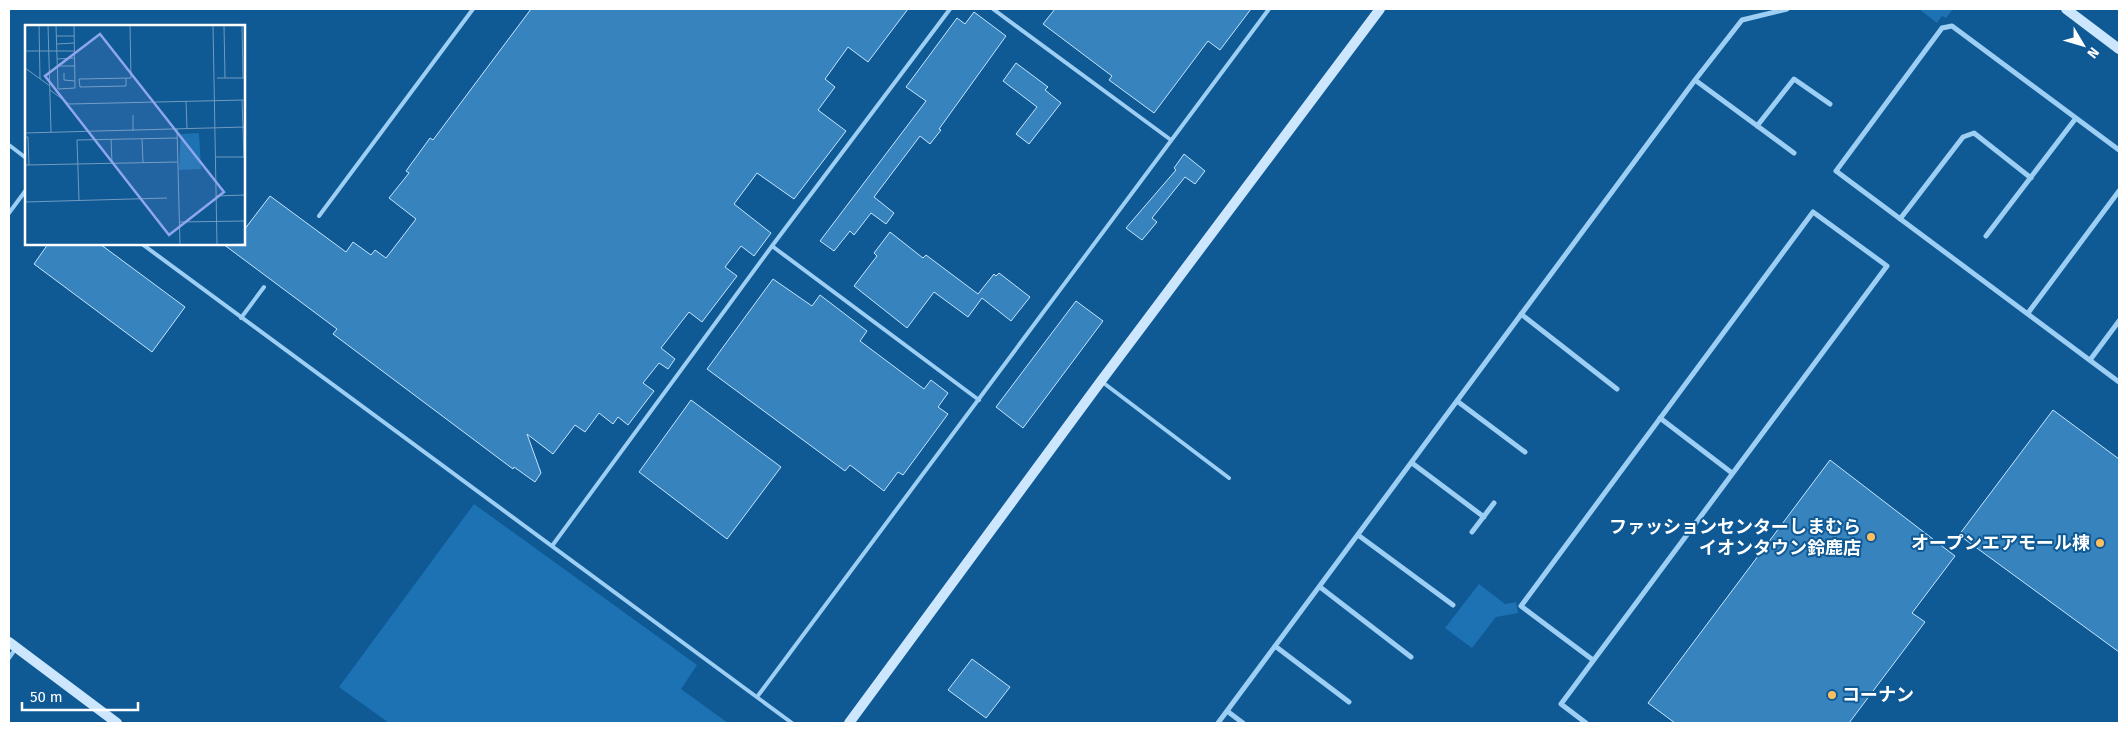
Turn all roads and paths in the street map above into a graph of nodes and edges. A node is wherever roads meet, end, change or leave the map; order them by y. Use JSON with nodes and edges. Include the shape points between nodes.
{"nodes":[{"id":1,"x":472,"y":9,"type":"edge"},
{"id":2,"x":950,"y":9,"type":"edge"},
{"id":3,"x":993,"y":9,"type":"edge"},
{"id":4,"x":1269,"y":9,"type":"edge"},
{"id":5,"x":1380,"y":9,"type":"edge"},
{"id":6,"x":1788,"y":9,"type":"edge"},
{"id":7,"x":2066,"y":9,"type":"edge"},
{"id":8,"x":2119,"y":49,"type":"edge"},
{"id":9,"x":1695,"y":80,"type":"junction"},
{"id":10,"x":1830,"y":104,"type":"dead end"},
{"id":11,"x":2076,"y":118,"type":"junction"},
{"id":12,"x":1758,"y":126,"type":"junction"},
{"id":13,"x":1170,"y":140,"type":"junction"},
{"id":14,"x":9,"y":145,"type":"edge"},
{"id":15,"x":2119,"y":150,"type":"edge"},
{"id":16,"x":1794,"y":153,"type":"dead end"},
{"id":17,"x":25,"y":157,"type":"edge"},
{"id":18,"x":2031,"y":178,"type":"junction"},
{"id":19,"x":25,"y":191,"type":"edge"},
{"id":20,"x":2119,"y":191,"type":"edge"},
{"id":21,"x":9,"y":213,"type":"edge"},
{"id":22,"x":319,"y":216,"type":"dead end"},
{"id":23,"x":1900,"y":219,"type":"junction"},
{"id":24,"x":1986,"y":236,"type":"dead end"},
{"id":25,"x":143,"y":245,"type":"edge"},
{"id":26,"x":772,"y":246,"type":"junction"},
{"id":27,"x":264,"y":286,"type":"dead end"},
{"id":28,"x":2028,"y":313,"type":"junction"},
{"id":29,"x":1521,"y":314,"type":"junction"},
{"id":30,"x":241,"y":318,"type":"junction"},
{"id":31,"x":2119,"y":321,"type":"edge"},
{"id":32,"x":2090,"y":360,"type":"junction"},
{"id":33,"x":1101,"y":381,"type":"junction"},
{"id":34,"x":2119,"y":382,"type":"edge"},
{"id":35,"x":1617,"y":389,"type":"dead end"},
{"id":36,"x":979,"y":400,"type":"junction"},
{"id":37,"x":1457,"y":401,"type":"junction"},
{"id":38,"x":1660,"y":418,"type":"junction"},
{"id":39,"x":1525,"y":452,"type":"dead end"},
{"id":40,"x":1412,"y":463,"type":"junction"},
{"id":41,"x":1732,"y":473,"type":"junction"},
{"id":42,"x":1229,"y":478,"type":"dead end"},
{"id":43,"x":1494,"y":503,"type":"dead end"},
{"id":44,"x":1484,"y":517,"type":"junction"},
{"id":45,"x":1472,"y":532,"type":"dead end"},
{"id":46,"x":1358,"y":535,"type":"junction"},
{"id":47,"x":552,"y":546,"type":"junction"},
{"id":48,"x":1320,"y":587,"type":"junction"},
{"id":49,"x":1453,"y":606,"type":"dead end"},
{"id":50,"x":13,"y":645,"type":"edge"},
{"id":51,"x":1275,"y":646,"type":"junction"},
{"id":52,"x":1411,"y":657,"type":"dead end"},
{"id":53,"x":9,"y":658,"type":"edge"},
{"id":54,"x":1593,"y":660,"type":"junction"},
{"id":55,"x":757,"y":697,"type":"junction"},
{"id":56,"x":1348,"y":702,"type":"dead end"},
{"id":57,"x":1227,"y":711,"type":"junction"},
{"id":58,"x":117,"y":723,"type":"edge"},
{"id":59,"x":792,"y":723,"type":"edge"},
{"id":60,"x":849,"y":723,"type":"edge"},
{"id":61,"x":1218,"y":723,"type":"edge"},
{"id":62,"x":1243,"y":723,"type":"edge"},
{"id":63,"x":1586,"y":723,"type":"edge"}],
"edges":[{"from":1,"to":22,"type":"lane"},
{"from":2,"to":26,"type":"lane"},
{"from":3,"to":13,"type":"lane"},
{"from":4,"to":13,"type":"lane"},
{"from":5,"to":33,"type":"street"},
{"from":6,"to":9,"type":"street","via":[[1742,20]]},
{"from":7,"to":8,"type":"street"},
{"from":9,"to":12,"type":"street"},
{"from":9,"to":29,"type":"street"},
{"from":10,"to":12,"type":"street","via":[[1794,78]]},
{"from":11,"to":15,"type":"street"},
{"from":11,"to":18,"type":"street"},
{"from":11,"to":23,"type":"street","via":[[1952,26],[1942,28],[1836,171]]},
{"from":12,"to":16,"type":"street"},
{"from":13,"to":36,"type":"lane"},
{"from":14,"to":17,"type":"lane"},
{"from":18,"to":23,"type":"street","via":[[1974,133],[1963,137]]},
{"from":18,"to":24,"type":"street"},
{"from":19,"to":21,"type":"lane"},
{"from":20,"to":28,"type":"street"},
{"from":23,"to":28,"type":"street"},
{"from":25,"to":30,"type":"lane"},
{"from":26,"to":36,"type":"lane"},
{"from":26,"to":47,"type":"lane"},
{"from":27,"to":30,"type":"lane"},
{"from":28,"to":32,"type":"street"},
{"from":29,"to":35,"type":"street"},
{"from":29,"to":37,"type":"street"},
{"from":30,"to":47,"type":"lane"},
{"from":31,"to":32,"type":"street"},
{"from":32,"to":34,"type":"street"},
{"from":33,"to":42,"type":"lane"},
{"from":33,"to":60,"type":"street"},
{"from":36,"to":55,"type":"lane"},
{"from":37,"to":39,"type":"street"},
{"from":37,"to":40,"type":"street"},
{"from":38,"to":41,"type":"street"},
{"from":38,"to":41,"type":"street","via":[[1813,212],[1887,266]]},
{"from":38,"to":54,"type":"street","via":[[1521,606]]},
{"from":40,"to":44,"type":"street"},
{"from":40,"to":46,"type":"street"},
{"from":41,"to":54,"type":"street"},
{"from":43,"to":44,"type":"street"},
{"from":44,"to":45,"type":"street"},
{"from":46,"to":48,"type":"street"},
{"from":46,"to":49,"type":"street"},
{"from":47,"to":55,"type":"lane"},
{"from":48,"to":51,"type":"street"},
{"from":48,"to":52,"type":"street"},
{"from":50,"to":53,"type":"lane"},
{"from":50,"to":58,"type":"street"},
{"from":51,"to":56,"type":"street"},
{"from":51,"to":57,"type":"street"},
{"from":54,"to":63,"type":"street","via":[[1561,704]]},
{"from":55,"to":59,"type":"lane"},
{"from":57,"to":61,"type":"street"},
{"from":57,"to":62,"type":"street"}]}
